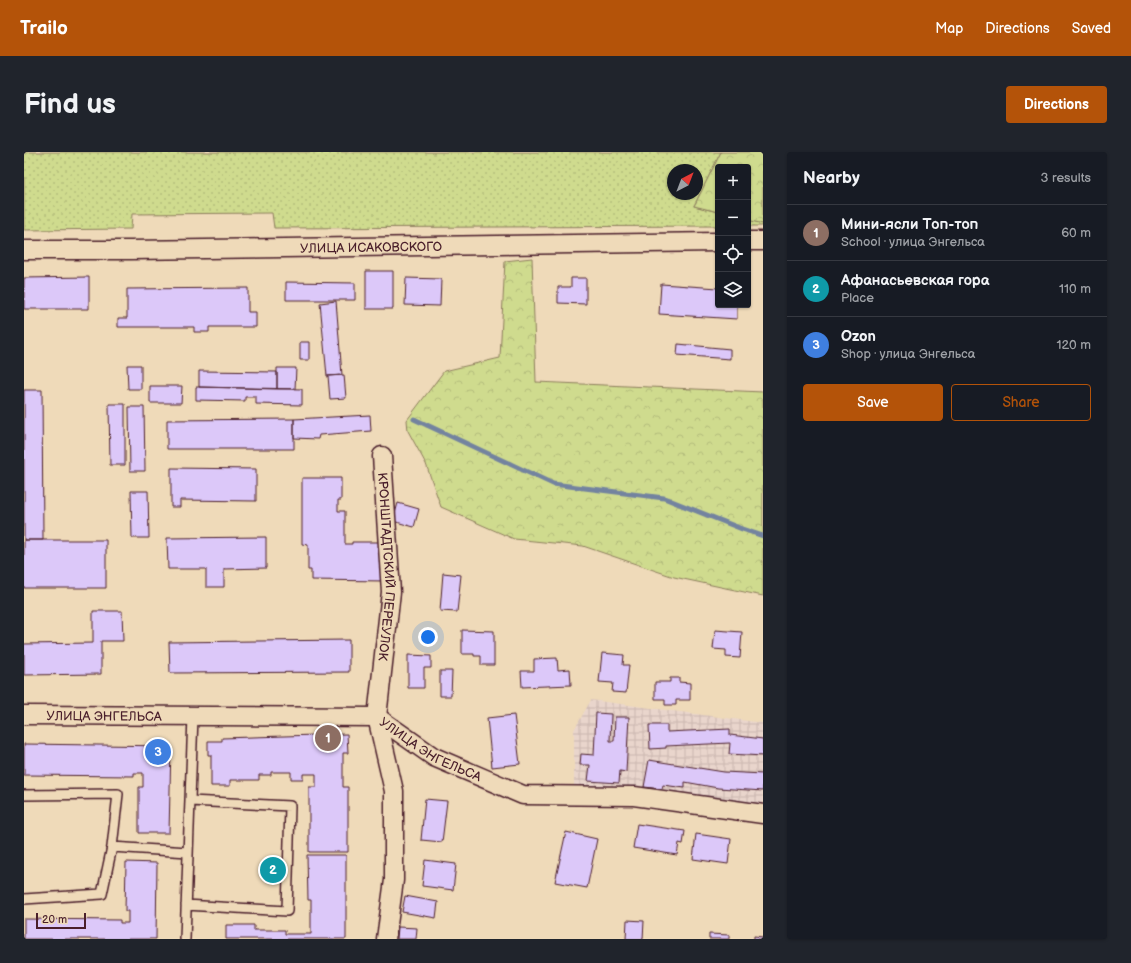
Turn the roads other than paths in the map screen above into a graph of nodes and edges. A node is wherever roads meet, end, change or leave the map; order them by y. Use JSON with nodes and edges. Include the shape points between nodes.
{"nodes":[{"id":1,"x":763,"y":241,"type":"edge"},
{"id":2,"x":715,"y":242,"type":"edge"},
{"id":3,"x":751,"y":242,"type":"edge"},
{"id":4,"x":24,"y":250,"type":"edge"},
{"id":5,"x":382,"y":456,"type":"dead end"},
{"id":6,"x":24,"y":715,"type":"edge"},
{"id":7,"x":193,"y":716,"type":"junction"},
{"id":8,"x":376,"y":717,"type":"junction"},
{"id":9,"x":24,"y":795,"type":"edge"},
{"id":10,"x":190,"y":801,"type":"junction"},
{"id":11,"x":763,"y":814,"type":"edge"},
{"id":12,"x":112,"y":847,"type":"junction"},
{"id":13,"x":188,"y":852,"type":"junction"},
{"id":14,"x":24,"y":899,"type":"edge"},
{"id":15,"x":186,"y":905,"type":"junction"},
{"id":16,"x":185,"y":939,"type":"edge"},
{"id":17,"x":386,"y":939,"type":"edge"}],
"edges":[{"from":1,"to":3,"type":"street"},
{"from":2,"to":4,"type":"street","name":"УЛИЦА ИСАКОВСКОГО"},
{"from":5,"to":8,"type":"street","name":"КРОНШТАДТСКИЙ ПЕРЕУЛОК","via":[[391,592]]},
{"from":6,"to":7,"type":"street","name":"УЛИЦА ЭНГЕЛЬСА"},
{"from":7,"to":8,"type":"street","name":"УЛИЦА ЭНГЕЛЬСА"},
{"from":7,"to":10,"type":"lane"},
{"from":8,"to":11,"type":"street","name":"УЛИЦА ЭНГЕЛЬСА","via":[[434,757],[523,795],[634,796]]},
{"from":8,"to":17,"type":"street","name":"КРОНШТАДТСКИЙ ПЕРЕУЛОК","via":[[394,791],[394,880]]},
{"from":9,"to":12,"type":"lane","via":[[118,794]]},
{"from":10,"to":13,"type":"lane"},
{"from":10,"to":15,"type":"lane","via":[[290,806],[287,911]]},
{"from":12,"to":13,"type":"lane"},
{"from":12,"to":14,"type":"lane","via":[[102,894]]},
{"from":13,"to":15,"type":"lane"},
{"from":15,"to":16,"type":"lane"}]}
